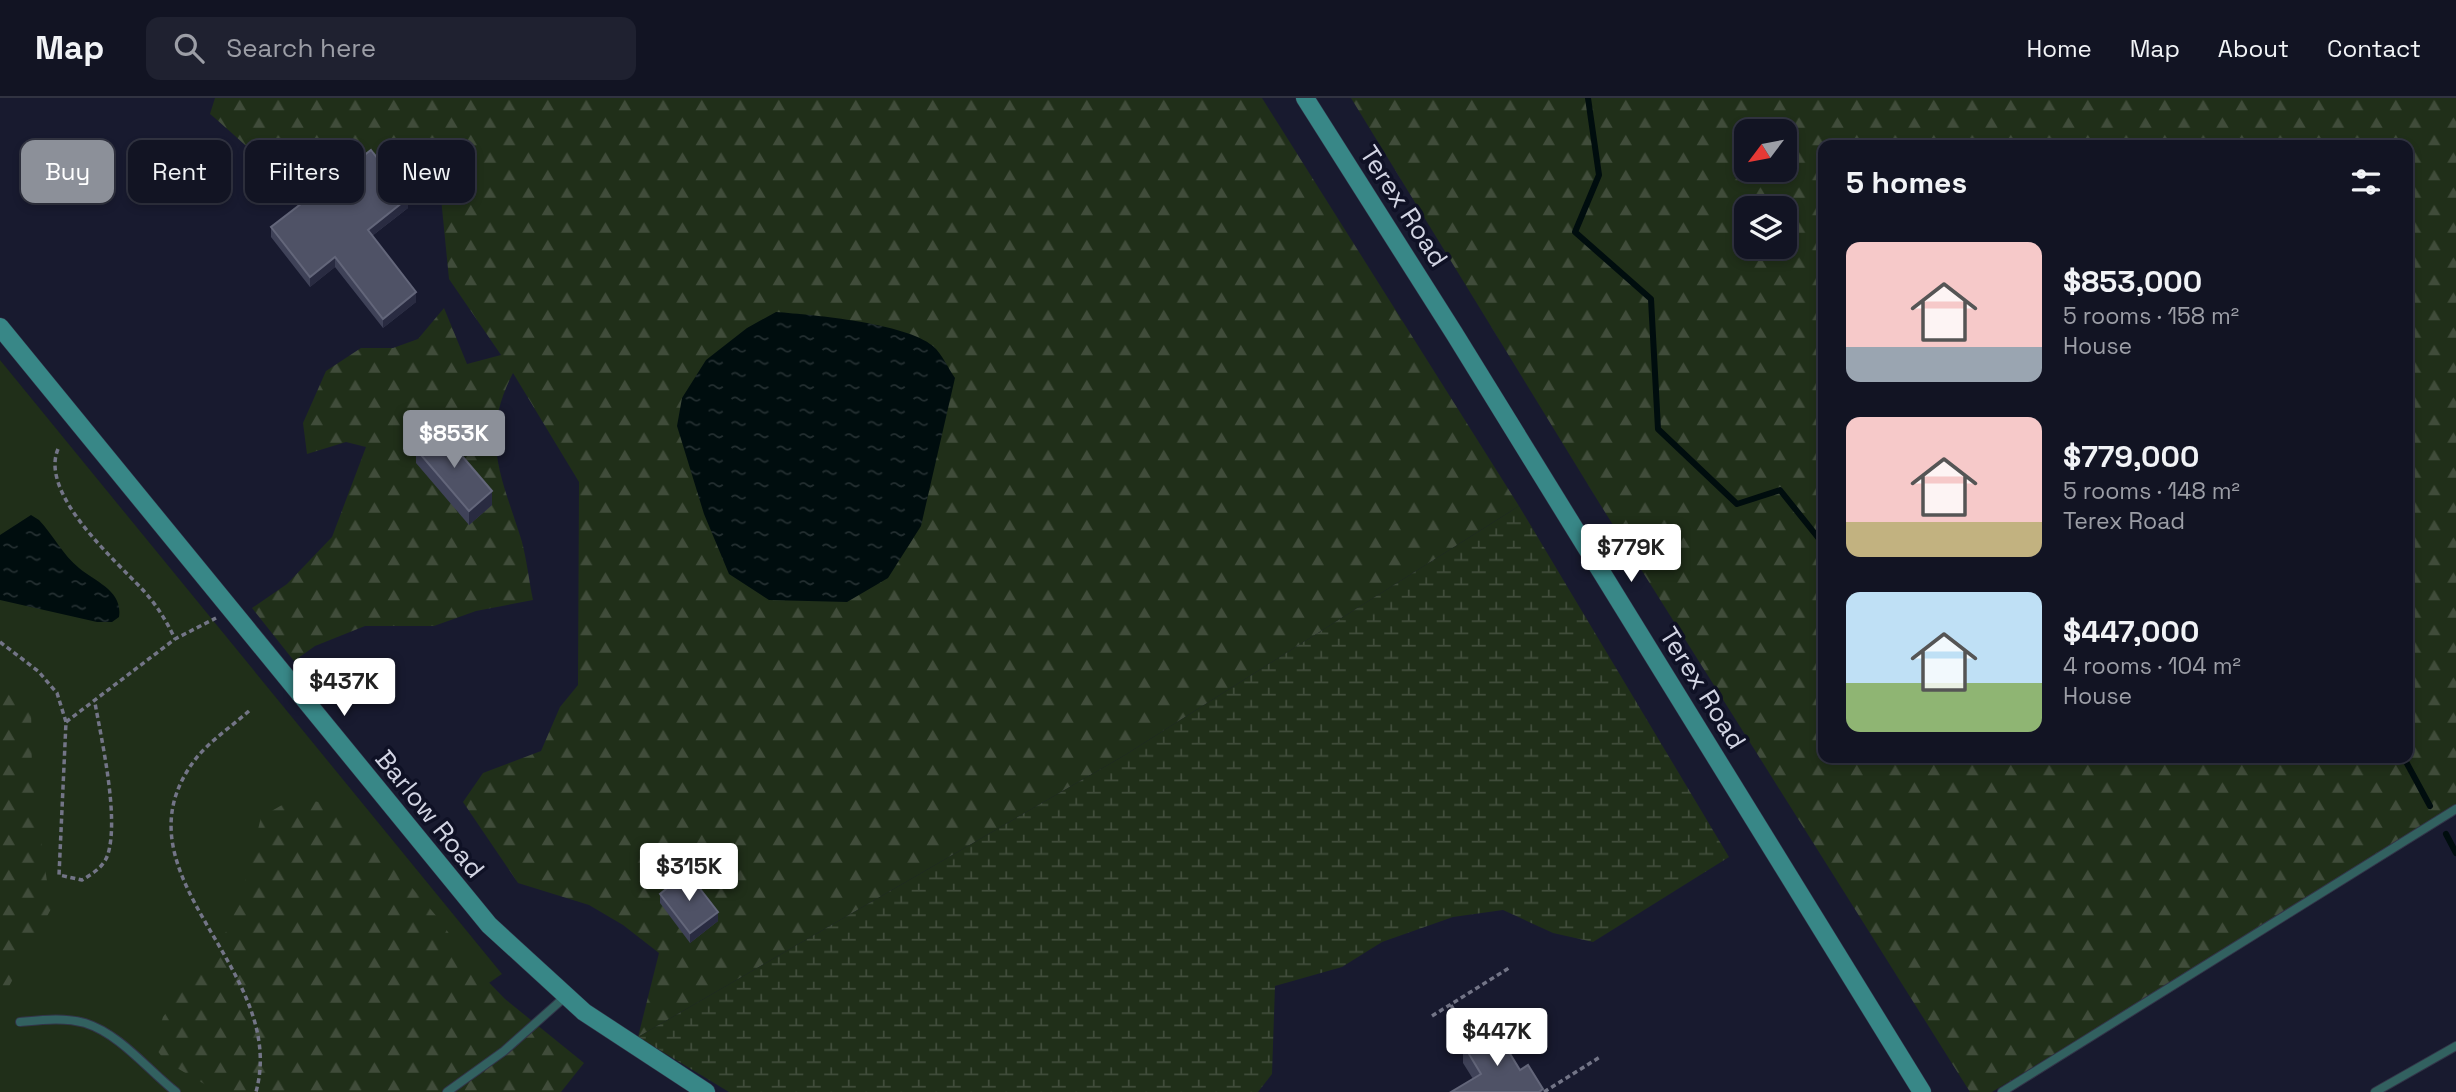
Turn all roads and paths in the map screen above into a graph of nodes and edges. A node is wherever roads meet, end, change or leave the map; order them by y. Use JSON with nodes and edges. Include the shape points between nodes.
{"nodes":[{"id":1,"x":1305,"y":98,"type":"edge"},
{"id":2,"x":0,"y":327,"type":"edge"},
{"id":3,"x":58,"y":449,"type":"dead end"},
{"id":4,"x":230,"y":611,"type":"junction"},
{"id":5,"x":175,"y":639,"type":"junction"},
{"id":6,"x":0,"y":642,"type":"edge"},
{"id":7,"x":95,"y":703,"type":"junction"},
{"id":8,"x":249,"y":711,"type":"dead end"},
{"id":9,"x":66,"y":722,"type":"junction"},
{"id":10,"x":2456,"y":809,"type":"edge"},
{"id":11,"x":1509,"y":968,"type":"dead end"},
{"id":12,"x":566,"y":996,"type":"junction"},
{"id":13,"x":1451,"y":1005,"type":"junction"},
{"id":14,"x":1432,"y":1016,"type":"dead end"},
{"id":15,"x":20,"y":1022,"type":"dead end"},
{"id":16,"x":2456,"y":1046,"type":"edge"},
{"id":17,"x":1478,"y":1053,"type":"edge"},
{"id":18,"x":1600,"y":1057,"type":"dead end"},
{"id":19,"x":176,"y":1092,"type":"edge"},
{"id":20,"x":256,"y":1092,"type":"edge"},
{"id":21,"x":447,"y":1092,"type":"edge"},
{"id":22,"x":705,"y":1092,"type":"edge"},
{"id":23,"x":1544,"y":1092,"type":"edge"},
{"id":24,"x":1922,"y":1092,"type":"edge"},
{"id":25,"x":2002,"y":1092,"type":"edge"},
{"id":26,"x":2375,"y":1092,"type":"edge"}],
"edges":[{"from":1,"to":24,"type":"main road","name":"Terex Road"},
{"from":2,"to":4,"type":"main road","name":"Barlow Road"},
{"from":3,"to":5,"type":"path","via":[[58,480],[68,503],[163,614]]},
{"from":4,"to":5,"type":"path"},
{"from":4,"to":12,"type":"main road","name":"Barlow Road","via":[[468,903]]},
{"from":5,"to":7,"type":"path"},
{"from":6,"to":9,"type":"path","via":[[38,671],[57,693]]},
{"from":7,"to":9,"type":"path"},
{"from":7,"to":9,"type":"path","via":[[111,834],[108,856],[97,871],[82,880],[59,875]]},
{"from":8,"to":20,"type":"path","via":[[195,759],[184,776],[171,819],[171,843],[187,890],[249,1001],[261,1054]]},
{"from":10,"to":25,"type":"lane"},
{"from":11,"to":13,"type":"path"},
{"from":12,"to":21,"type":"lane","via":[[503,1052]]},
{"from":12,"to":22,"type":"main road","name":"Barlow Road","via":[[620,1038]]},
{"from":13,"to":14,"type":"path"},
{"from":13,"to":17,"type":"path"},
{"from":15,"to":19,"type":"lane","via":[[54,1019],[86,1023],[117,1041]]},
{"from":16,"to":26,"type":"lane"},
{"from":18,"to":23,"type":"path"}]}
